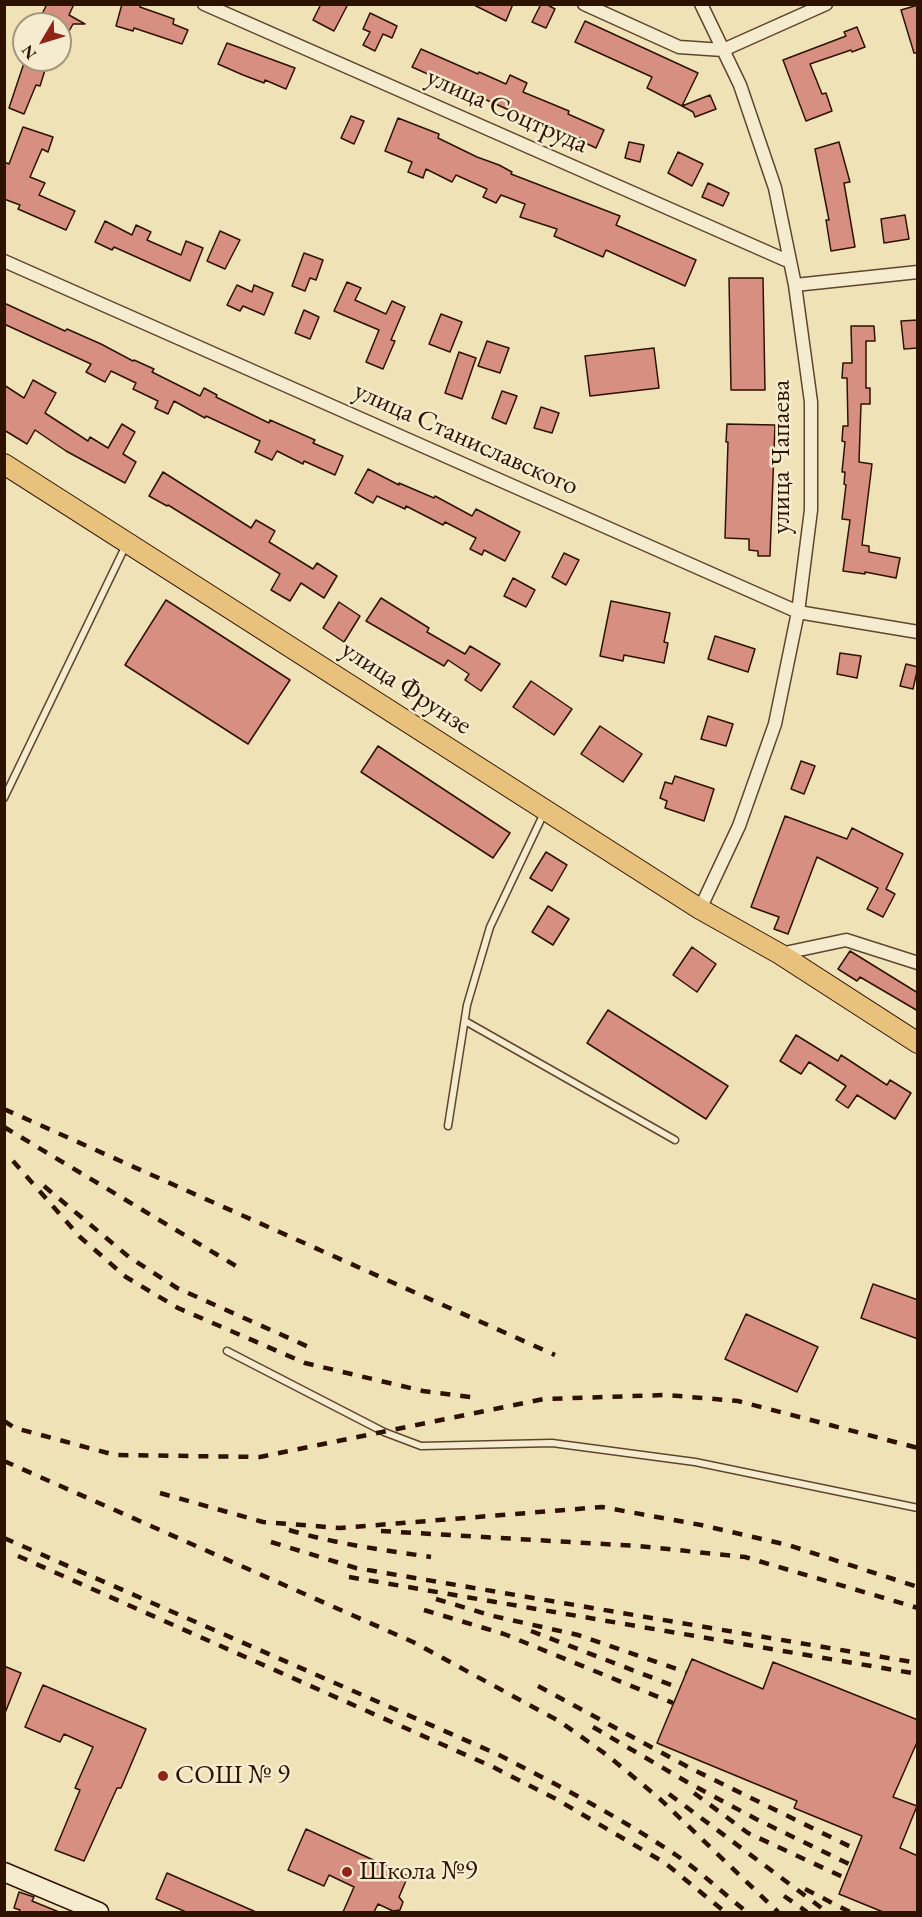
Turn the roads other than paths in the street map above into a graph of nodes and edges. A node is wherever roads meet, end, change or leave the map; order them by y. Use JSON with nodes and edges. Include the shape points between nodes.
{"nodes":[{"id":1,"x":204,"y":4,"type":"edge"},
{"id":2,"x":584,"y":4,"type":"edge"},
{"id":3,"x":701,"y":4,"type":"edge"},
{"id":4,"x":826,"y":4,"type":"edge"},
{"id":5,"x":723,"y":50,"type":"junction"},
{"id":6,"x":4,"y":261,"type":"edge"},
{"id":7,"x":790,"y":262,"type":"junction"},
{"id":8,"x":918,"y":272,"type":"edge"},
{"id":9,"x":795,"y":285,"type":"junction"},
{"id":10,"x":4,"y":464,"type":"edge"},
{"id":11,"x":127,"y":542,"type":"junction"},
{"id":12,"x":798,"y":612,"type":"junction"},
{"id":13,"x":918,"y":632,"type":"edge"},
{"id":14,"x":4,"y":798,"type":"edge"},
{"id":15,"x":546,"y":809,"type":"junction"},
{"id":16,"x":700,"y":909,"type":"junction"},
{"id":17,"x":780,"y":954,"type":"junction"},
{"id":18,"x":918,"y":963,"type":"edge"},
{"id":19,"x":465,"y":1022,"type":"junction"},
{"id":20,"x":918,"y":1043,"type":"edge"},
{"id":21,"x":448,"y":1126,"type":"dead end"},
{"id":22,"x":675,"y":1140,"type":"dead end"},
{"id":23,"x":227,"y":1351,"type":"dead end"},
{"id":24,"x":918,"y":1508,"type":"edge"},
{"id":25,"x":4,"y":1872,"type":"edge"},
{"id":26,"x":99,"y":1912,"type":"edge"}],
"edges":[{"from":1,"to":7,"type":"street","name":"улица Соцтруда"},
{"from":2,"to":5,"type":"street","via":[[679,47]]},
{"from":3,"to":5,"type":"street","name":"улица Чапаева"},
{"from":4,"to":5,"type":"street"},
{"from":5,"to":7,"type":"street","name":"улица Чапаева","via":[[740,85],[775,188]]},
{"from":6,"to":12,"type":"street","name":"улица Станиславского"},
{"from":7,"to":9,"type":"street","name":"улица Чапаева"},
{"from":8,"to":9,"type":"street"},
{"from":9,"to":12,"type":"street","name":"улица Чапаева","via":[[811,402],[811,510]]},
{"from":10,"to":11,"type":"main road","name":"улица Фрунзе"},
{"from":11,"to":14,"type":"lane"},
{"from":11,"to":15,"type":"main road","name":"улица Фрунзе"},
{"from":12,"to":13,"type":"street","name":"улица Станиславского"},
{"from":12,"to":16,"type":"street","name":"улица Чапаева","via":[[775,724],[739,826]]},
{"from":15,"to":16,"type":"main road","name":"улица Фрунзе"},
{"from":15,"to":19,"type":"lane","via":[[490,927]]},
{"from":16,"to":17,"type":"main road","name":"улица Фрунзе"},
{"from":17,"to":18,"type":"street","via":[[846,940]]},
{"from":17,"to":20,"type":"main road","name":"улица Фрунзе"},
{"from":19,"to":21,"type":"lane"},
{"from":19,"to":22,"type":"lane"},
{"from":23,"to":24,"type":"lane","via":[[384,1432],[421,1446],[552,1443],[695,1462]]},
{"from":25,"to":26,"type":"main road"}]}
